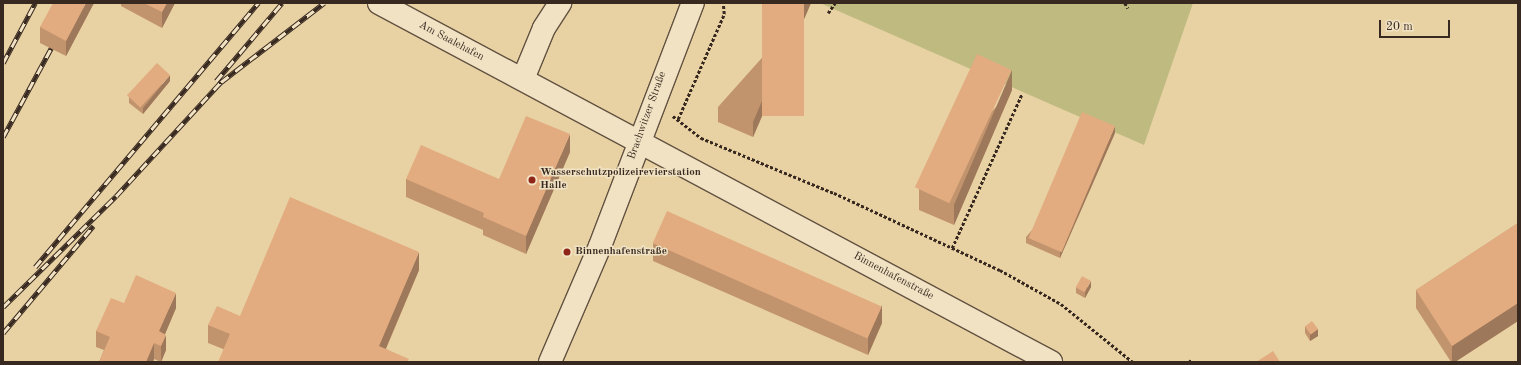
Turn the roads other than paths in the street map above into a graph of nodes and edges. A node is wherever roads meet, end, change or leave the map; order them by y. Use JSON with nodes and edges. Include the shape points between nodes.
{"nodes":[{"id":1,"x":379,"y":3,"type":"edge"},
{"id":2,"x":560,"y":3,"type":"edge"},
{"id":3,"x":692,"y":3,"type":"edge"},
{"id":4,"x":523,"y":79,"type":"junction"},
{"id":5,"x":639,"y":141,"type":"junction"},
{"id":6,"x":550,"y":362,"type":"edge"},
{"id":7,"x":1051,"y":362,"type":"edge"}],
"edges":[{"from":1,"to":4,"type":"street","name":"Am Saalehafen"},
{"from":2,"to":4,"type":"street","via":[[544,28]]},
{"from":3,"to":5,"type":"street","name":"Brachwitzer Straße"},
{"from":4,"to":5,"type":"street","name":"Binnenhafenstraße"},
{"from":5,"to":6,"type":"street","name":"Brachwitzer Straße","via":[[600,246]]},
{"from":5,"to":7,"type":"street","name":"Binnenhafenstraße"}]}
